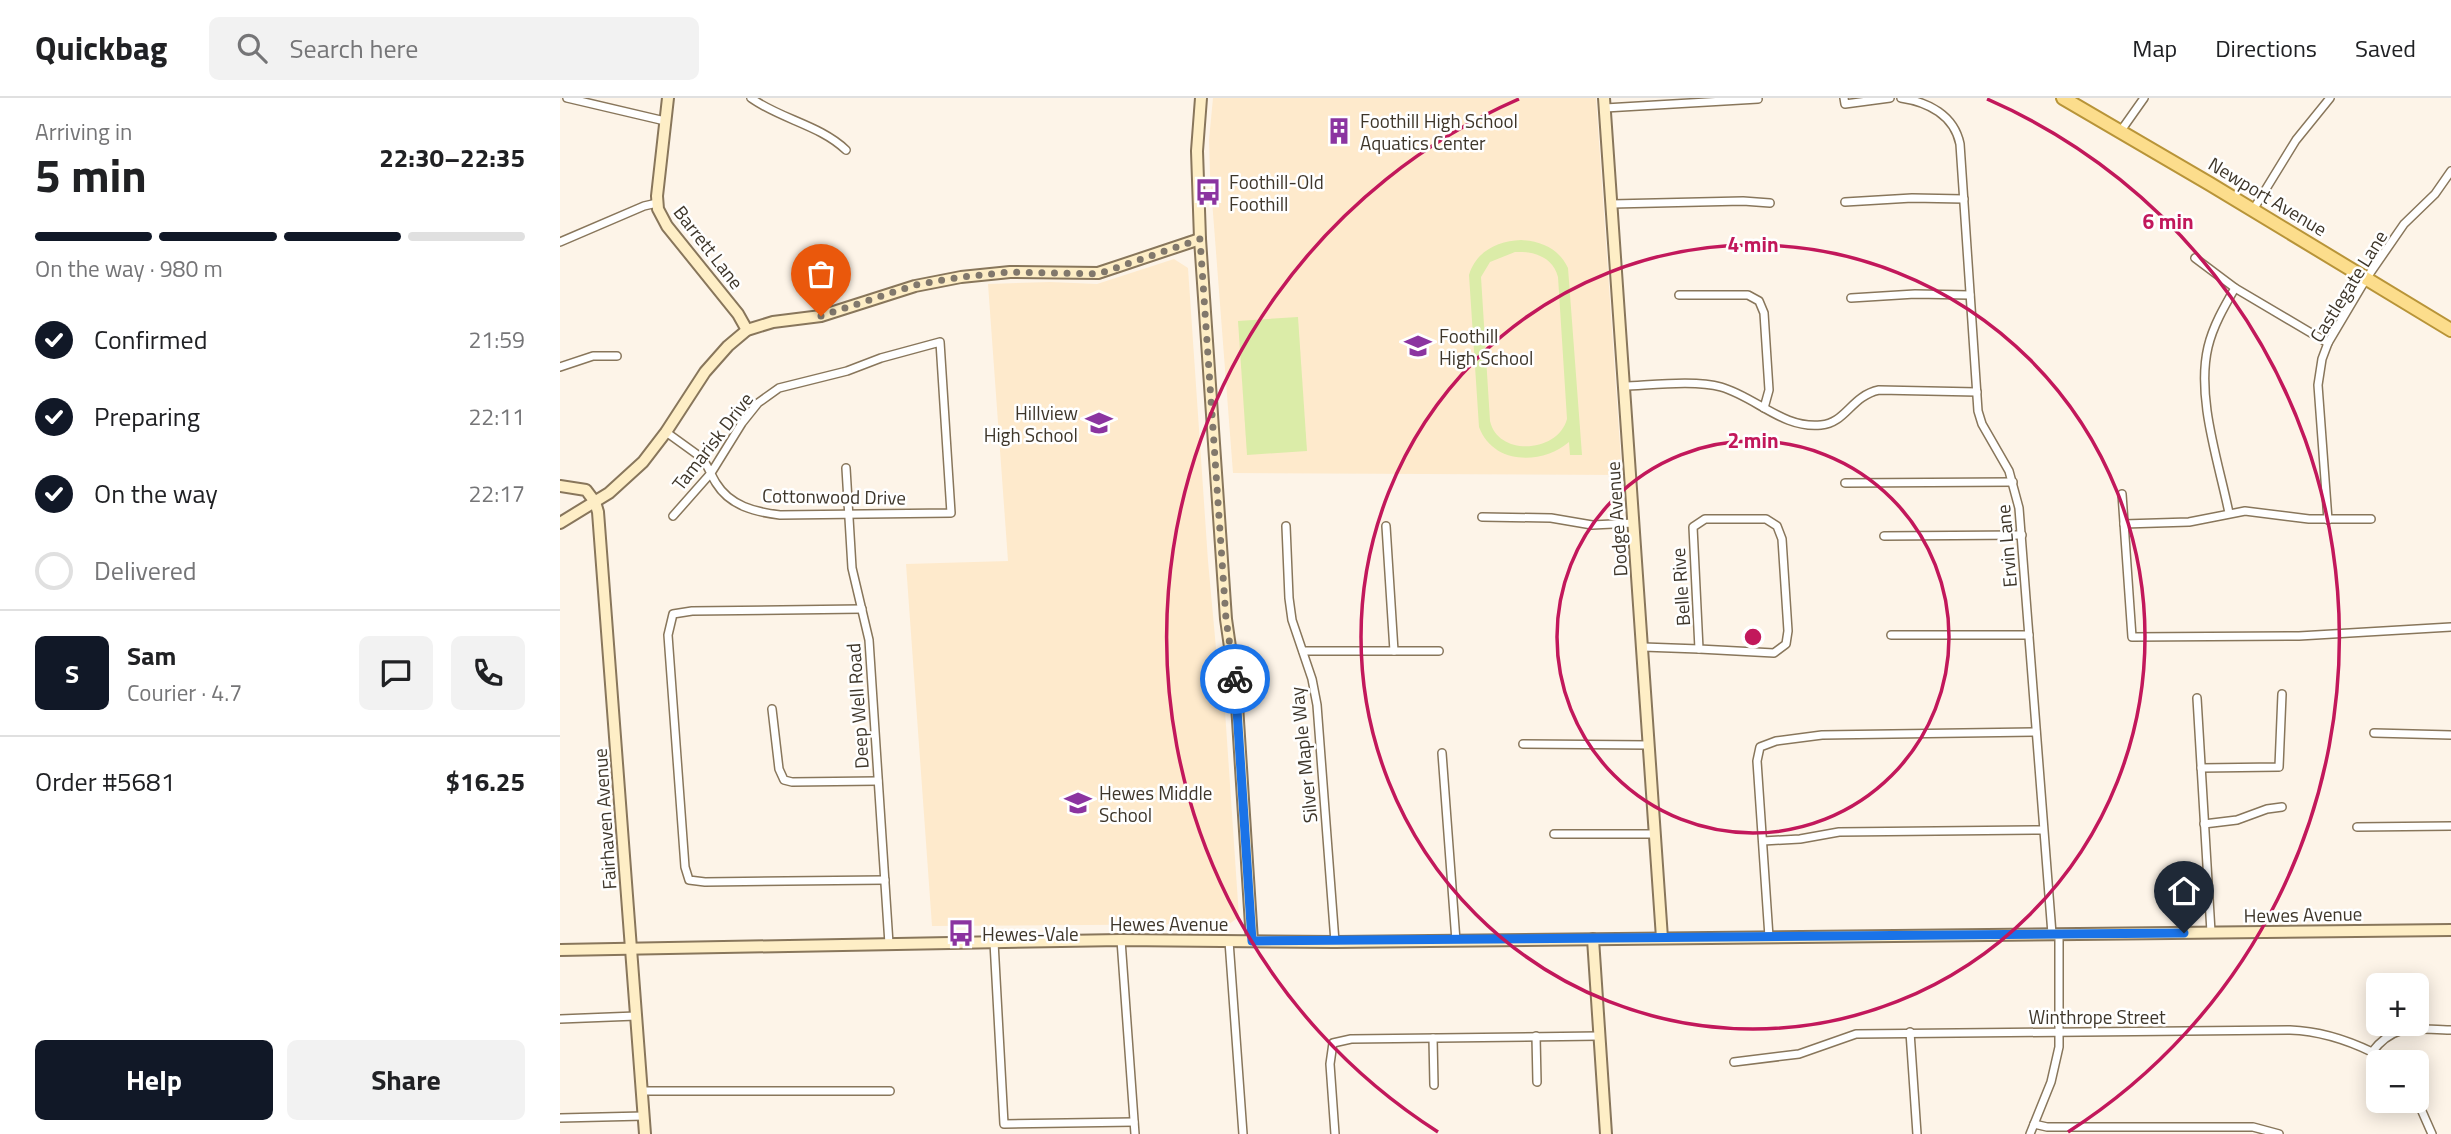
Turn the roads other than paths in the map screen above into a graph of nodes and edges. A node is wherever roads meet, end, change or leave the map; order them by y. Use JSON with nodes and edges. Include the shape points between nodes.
{"nodes":[{"id":1,"x":567,"y":98,"type":"edge"},
{"id":2,"x":668,"y":98,"type":"edge"},
{"id":3,"x":751,"y":98,"type":"edge"},
{"id":4,"x":1201,"y":98,"type":"edge"},
{"id":5,"x":1890,"y":98,"type":"edge"},
{"id":6,"x":1901,"y":98,"type":"edge"},
{"id":7,"x":2063,"y":98,"type":"edge"},
{"id":8,"x":2144,"y":98,"type":"edge"},
{"id":9,"x":2330,"y":98,"type":"edge"},
{"id":10,"x":1758,"y":100,"type":"edge"},
{"id":11,"x":1845,"y":101,"type":"edge"},
{"id":12,"x":1605,"y":103,"type":"edge"},
{"id":13,"x":665,"y":121,"type":"junction"},
{"id":14,"x":2120,"y":132,"type":"junction"},
{"id":15,"x":846,"y":150,"type":"dead end"},
{"id":16,"x":2451,"y":171,"type":"edge"},
{"id":17,"x":1964,"y":198,"type":"junction"},
{"id":18,"x":1845,"y":202,"type":"dead end"},
{"id":19,"x":657,"y":203,"type":"junction"},
{"id":20,"x":1770,"y":203,"type":"dead end"},
{"id":21,"x":1612,"y":204,"type":"junction"},
{"id":22,"x":2253,"y":209,"type":"junction"},
{"id":23,"x":1200,"y":239,"type":"junction"},
{"id":24,"x":560,"y":242,"type":"edge"},
{"id":25,"x":2195,"y":258,"type":"dead end"},
{"id":26,"x":2366,"y":279,"type":"junction"},
{"id":27,"x":2235,"y":288,"type":"junction"},
{"id":28,"x":1679,"y":295,"type":"dead end"},
{"id":29,"x":1970,"y":295,"type":"junction"},
{"id":30,"x":1851,"y":298,"type":"dead end"},
{"id":31,"x":747,"y":330,"type":"junction"},
{"id":32,"x":2451,"y":330,"type":"edge"},
{"id":33,"x":2328,"y":343,"type":"junction"},
{"id":34,"x":617,"y":356,"type":"dead end"},
{"id":35,"x":560,"y":368,"type":"edge"},
{"id":36,"x":1625,"y":386,"type":"junction"},
{"id":37,"x":1977,"y":392,"type":"junction"},
{"id":38,"x":1763,"y":408,"type":"junction"},
{"id":39,"x":666,"y":432,"type":"junction"},
{"id":40,"x":846,"y":468,"type":"dead end"},
{"id":41,"x":711,"y":473,"type":"junction"},
{"id":42,"x":2013,"y":482,"type":"junction"},
{"id":43,"x":1845,"y":483,"type":"dead end"},
{"id":44,"x":560,"y":486,"type":"edge"},
{"id":45,"x":2122,"y":494,"type":"dead end"},
{"id":46,"x":596,"y":502,"type":"junction"},
{"id":47,"x":951,"y":513,"type":"joint"},
{"id":48,"x":2229,"y":513,"type":"junction"},
{"id":49,"x":849,"y":514,"type":"junction"},
{"id":50,"x":673,"y":516,"type":"dead end"},
{"id":51,"x":1482,"y":517,"type":"dead end"},
{"id":52,"x":2371,"y":519,"type":"dead end"},
{"id":53,"x":2328,"y":520,"type":"junction"},
{"id":54,"x":560,"y":523,"type":"edge"},
{"id":55,"x":1634,"y":523,"type":"junction"},
{"id":56,"x":2124,"y":524,"type":"junction"},
{"id":57,"x":1286,"y":526,"type":"dead end"},
{"id":58,"x":1386,"y":526,"type":"dead end"},
{"id":59,"x":2022,"y":535,"type":"junction"},
{"id":60,"x":1884,"y":536,"type":"dead end"},
{"id":61,"x":862,"y":609,"type":"junction"},
{"id":62,"x":2451,"y":627,"type":"edge"},
{"id":63,"x":1891,"y":635,"type":"dead end"},
{"id":64,"x":2029,"y":635,"type":"junction"},
{"id":65,"x":1643,"y":647,"type":"junction"},
{"id":66,"x":1699,"y":649,"type":"junction"},
{"id":67,"x":1439,"y":650,"type":"dead end"},
{"id":68,"x":1303,"y":651,"type":"junction"},
{"id":69,"x":1394,"y":651,"type":"junction"},
{"id":70,"x":2282,"y":694,"type":"dead end"},
{"id":71,"x":2197,"y":698,"type":"dead end"},
{"id":72,"x":772,"y":709,"type":"dead end"},
{"id":73,"x":2036,"y":732,"type":"junction"},
{"id":74,"x":2374,"y":733,"type":"dead end"},
{"id":75,"x":2451,"y":735,"type":"edge"},
{"id":76,"x":1524,"y":744,"type":"dead end"},
{"id":77,"x":1649,"y":745,"type":"junction"},
{"id":78,"x":1442,"y":753,"type":"dead end"},
{"id":79,"x":2201,"y":768,"type":"junction"},
{"id":80,"x":878,"y":780,"type":"junction"},
{"id":81,"x":2282,"y":807,"type":"dead end"},
{"id":82,"x":2204,"y":824,"type":"junction"},
{"id":83,"x":2451,"y":826,"type":"edge"},
{"id":84,"x":2357,"y":827,"type":"dead end"},
{"id":85,"x":2043,"y":830,"type":"junction"},
{"id":86,"x":1554,"y":834,"type":"dead end"},
{"id":87,"x":1655,"y":834,"type":"junction"},
{"id":88,"x":1763,"y":841,"type":"junction"},
{"id":89,"x":885,"y":880,"type":"junction"},
{"id":90,"x":2451,"y":930,"type":"edge"},
{"id":91,"x":2211,"y":933,"type":"junction"},
{"id":92,"x":2055,"y":934,"type":"junction"},
{"id":93,"x":1769,"y":937,"type":"junction"},
{"id":94,"x":1662,"y":938,"type":"junction"},
{"id":95,"x":1593,"y":939,"type":"junction"},
{"id":96,"x":1121,"y":940,"type":"junction"},
{"id":97,"x":1229,"y":941,"type":"junction"},
{"id":98,"x":1252,"y":941,"type":"junction"},
{"id":99,"x":1456,"y":941,"type":"junction"},
{"id":100,"x":994,"y":942,"type":"junction"},
{"id":101,"x":1335,"y":942,"type":"junction"},
{"id":102,"x":889,"y":944,"type":"junction"},
{"id":103,"x":631,"y":949,"type":"junction"},
{"id":104,"x":560,"y":950,"type":"edge"},
{"id":105,"x":636,"y":1016,"type":"junction"},
{"id":106,"x":560,"y":1019,"type":"edge"},
{"id":107,"x":2451,"y":1030,"type":"edge"},
{"id":108,"x":1910,"y":1032,"type":"junction"},
{"id":109,"x":2060,"y":1032,"type":"junction"},
{"id":110,"x":1536,"y":1036,"type":"junction"},
{"id":111,"x":1599,"y":1036,"type":"junction"},
{"id":112,"x":1433,"y":1038,"type":"junction"},
{"id":113,"x":2367,"y":1050,"type":"edge"},
{"id":114,"x":2374,"y":1050,"type":"edge"},
{"id":115,"x":1734,"y":1062,"type":"dead end"},
{"id":116,"x":1537,"y":1082,"type":"dead end"},
{"id":117,"x":1434,"y":1085,"type":"dead end"},
{"id":118,"x":642,"y":1091,"type":"junction"},
{"id":119,"x":890,"y":1091,"type":"dead end"},
{"id":120,"x":2423,"y":1113,"type":"edge"},
{"id":121,"x":644,"y":1116,"type":"junction"},
{"id":122,"x":560,"y":1118,"type":"edge"},
{"id":123,"x":1134,"y":1122,"type":"junction"},
{"id":124,"x":2034,"y":1124,"type":"junction"},
{"id":125,"x":2230,"y":1130,"type":"edge"},
{"id":126,"x":2134,"y":1131,"type":"edge"},
{"id":127,"x":645,"y":1134,"type":"edge"},
{"id":128,"x":1135,"y":1134,"type":"edge"},
{"id":129,"x":1243,"y":1134,"type":"edge"},
{"id":130,"x":1335,"y":1134,"type":"edge"},
{"id":131,"x":1606,"y":1134,"type":"edge"},
{"id":132,"x":1917,"y":1134,"type":"edge"},
{"id":133,"x":2031,"y":1134,"type":"edge"},
{"id":134,"x":2279,"y":1134,"type":"edge"},
{"id":135,"x":2432,"y":1134,"type":"edge"}],
"edges":[{"from":1,"to":13,"type":"street"},
{"from":2,"to":13,"type":"street","name":"Barrett Lane"},
{"from":3,"to":15,"type":"street","via":[[834,139]]},
{"from":4,"to":23,"type":"street","via":[[1197,151]]},
{"from":5,"to":11,"type":"street"},
{"from":6,"to":17,"type":"street","name":"Ervin Lane","via":[[1938,111],[1953,123],[1960,144]]},
{"from":7,"to":14,"type":"main road","name":"Newport Avenue"},
{"from":8,"to":14,"type":"street"},
{"from":9,"to":22,"type":"street","via":[[2277,168]]},
{"from":10,"to":12,"type":"street"},
{"from":12,"to":21,"type":"street","name":"Dodge Avenue"},
{"from":13,"to":19,"type":"street","name":"Barrett Lane"},
{"from":14,"to":22,"type":"main road","name":"Newport Avenue"},
{"from":16,"to":26,"type":"street","name":"Castlegate Lane","via":[[2404,224]]},
{"from":17,"to":18,"type":"street"},
{"from":17,"to":29,"type":"street","name":"Ervin Lane"},
{"from":19,"to":24,"type":"street"},
{"from":19,"to":31,"type":"street","name":"Barrett Lane","via":[[667,226]]},
{"from":20,"to":21,"type":"street"},
{"from":21,"to":36,"type":"street","name":"Dodge Avenue"},
{"from":22,"to":26,"type":"main road","name":"Newport Avenue"},
{"from":23,"to":31,"type":"street","via":[[1098,274],[1010,272],[961,277],[915,285],[821,316]]},
{"from":23,"to":98,"type":"street"},
{"from":25,"to":27,"type":"street"},
{"from":26,"to":32,"type":"main road","name":"Newport Avenue"},
{"from":26,"to":33,"type":"street","name":"Castlegate Lane"},
{"from":27,"to":33,"type":"street"},
{"from":27,"to":48,"type":"street","via":[[2215,325],[2205,373],[2210,431]]},
{"from":28,"to":38,"type":"street","via":[[1748,295],[1759,301],[1764,313],[1769,390]]},
{"from":29,"to":30,"type":"street"},
{"from":29,"to":37,"type":"street","name":"Ervin Lane"},
{"from":31,"to":39,"type":"street","via":[[705,372]]},
{"from":33,"to":53,"type":"street","name":"Castlegate Lane","via":[[2318,385]]},
{"from":34,"to":35,"type":"street","via":[[593,356]]},
{"from":36,"to":38,"type":"street","via":[[1717,386]]},
{"from":36,"to":55,"type":"street","name":"Dodge Avenue"},
{"from":37,"to":38,"type":"street","via":[[1868,392],[1832,423],[1820,426],[1794,423]]},
{"from":37,"to":42,"type":"street","name":"Ervin Lane","via":[[1982,424]]},
{"from":39,"to":41,"type":"street","name":"Cottonwood Drive","via":[[702,458]]},
{"from":39,"to":46,"type":"street","via":[[637,468]]},
{"from":40,"to":49,"type":"street","name":"Deep Well Road"},
{"from":41,"to":47,"type":"street","name":"Tamarisk Drive","via":[[742,423],[779,388],[940,342]]},
{"from":41,"to":49,"type":"street","name":"Cottonwood Drive","via":[[726,496],[757,512]]},
{"from":41,"to":50,"type":"street","name":"Tamarisk Drive"},
{"from":42,"to":43,"type":"street"},
{"from":42,"to":59,"type":"street","name":"Ervin Lane"},
{"from":44,"to":46,"type":"street","via":[[586,490]]},
{"from":45,"to":56,"type":"street"},
{"from":46,"to":54,"type":"street"},
{"from":46,"to":103,"type":"street","name":"Fairhaven Avenue"},
{"from":47,"to":49,"type":"street","name":"Cottonwood Drive"},
{"from":48,"to":53,"type":"street"},
{"from":48,"to":56,"type":"street","via":[[2189,522]]},
{"from":49,"to":61,"type":"street","name":"Deep Well Road","via":[[852,568]]},
{"from":51,"to":55,"type":"street","via":[[1551,518],[1592,525]]},
{"from":52,"to":53,"type":"street"},
{"from":55,"to":65,"type":"street","name":"Dodge Avenue"},
{"from":56,"to":62,"type":"street","via":[[2132,637],[2299,636]]},
{"from":57,"to":68,"type":"street","name":"Silver Maple Way","via":[[1289,598]]},
{"from":58,"to":69,"type":"street"},
{"from":59,"to":60,"type":"street"},
{"from":59,"to":64,"type":"street","name":"Ervin Lane"},
{"from":61,"to":80,"type":"street","name":"Deep Well Road","via":[[869,640]]},
{"from":61,"to":89,"type":"street","via":[[673,614],[668,635],[685,867],[689,880],[705,882]]},
{"from":63,"to":64,"type":"street"},
{"from":64,"to":73,"type":"street","name":"Ervin Lane"},
{"from":65,"to":66,"type":"street","name":"Belle Rive"},
{"from":65,"to":77,"type":"street","name":"Dodge Avenue"},
{"from":66,"to":66,"type":"street","name":"Belle Rive","via":[[1774,653],[1786,644],[1782,539],[1777,526],[1766,519],[1705,519],[1693,527]]},
{"from":67,"to":69,"type":"street"},
{"from":68,"to":69,"type":"street"},
{"from":68,"to":101,"type":"street","name":"Silver Maple Way","via":[[1317,705]]},
{"from":70,"to":79,"type":"street","via":[[2279,767]]},
{"from":71,"to":79,"type":"street"},
{"from":72,"to":80,"type":"street","via":[[784,780]]},
{"from":73,"to":85,"type":"street","name":"Ervin Lane"},
{"from":73,"to":88,"type":"street","via":[[1822,735],[1760,747]]},
{"from":74,"to":75,"type":"street"},
{"from":76,"to":77,"type":"street"},
{"from":77,"to":87,"type":"street","name":"Dodge Avenue"},
{"from":78,"to":99,"type":"street"},
{"from":79,"to":82,"type":"street"},
{"from":80,"to":89,"type":"street","name":"Deep Well Road"},
{"from":81,"to":82,"type":"street"},
{"from":82,"to":91,"type":"street"},
{"from":83,"to":84,"type":"street"},
{"from":85,"to":88,"type":"street","via":[[1839,832]]},
{"from":85,"to":92,"type":"street","name":"Ervin Lane"},
{"from":86,"to":87,"type":"street"},
{"from":87,"to":94,"type":"street","name":"Dodge Avenue"},
{"from":88,"to":93,"type":"street"},
{"from":89,"to":102,"type":"street","name":"Deep Well Road"},
{"from":90,"to":91,"type":"street","name":"Hewes Avenue"},
{"from":91,"to":92,"type":"street","name":"Hewes Avenue"},
{"from":92,"to":93,"type":"street","name":"Hewes Avenue"},
{"from":92,"to":109,"type":"street","name":"Ervin Lane"},
{"from":93,"to":94,"type":"street","name":"Hewes Avenue"},
{"from":94,"to":95,"type":"street","name":"Hewes Avenue"},
{"from":95,"to":99,"type":"street","name":"Hewes Avenue"},
{"from":95,"to":111,"type":"street"},
{"from":96,"to":97,"type":"street","name":"Hewes Avenue"},
{"from":96,"to":100,"type":"street","name":"Hewes Avenue"},
{"from":96,"to":123,"type":"street"},
{"from":97,"to":98,"type":"street","name":"Hewes Avenue"},
{"from":97,"to":129,"type":"street"},
{"from":98,"to":101,"type":"street","name":"Hewes Avenue"},
{"from":99,"to":101,"type":"street","name":"Hewes Avenue"},
{"from":100,"to":102,"type":"street","name":"Hewes Avenue"},
{"from":100,"to":123,"type":"street","via":[[1004,1124]]},
{"from":102,"to":103,"type":"street","name":"Hewes Avenue"},
{"from":103,"to":104,"type":"street","name":"Hewes Avenue"},
{"from":103,"to":105,"type":"street","name":"Fairhaven Avenue"},
{"from":105,"to":106,"type":"street"},
{"from":105,"to":118,"type":"street","name":"Fairhaven Avenue"},
{"from":107,"to":114,"type":"street","via":[[2400,1030]]},
{"from":108,"to":109,"type":"street","name":"Winthrope Street"},
{"from":108,"to":115,"type":"street","name":"Winthrope Street","via":[[1856,1034],[1799,1054]]},
{"from":108,"to":132,"type":"street"},
{"from":109,"to":113,"type":"street","name":"Winthrope Street","via":[[2312,1031]]},
{"from":109,"to":124,"type":"street","name":"Ervin Lane","via":[[2056,1064]]},
{"from":110,"to":111,"type":"street"},
{"from":110,"to":112,"type":"street"},
{"from":110,"to":116,"type":"street"},
{"from":111,"to":131,"type":"street"},
{"from":112,"to":117,"type":"street"},
{"from":112,"to":130,"type":"street","via":[[1351,1039],[1333,1044]]},
{"from":118,"to":119,"type":"street"},
{"from":118,"to":121,"type":"street","name":"Fairhaven Avenue"},
{"from":120,"to":135,"type":"street"},
{"from":121,"to":122,"type":"street"},
{"from":121,"to":127,"type":"street","name":"Fairhaven Avenue"},
{"from":123,"to":128,"type":"street"},
{"from":124,"to":126,"type":"street"},
{"from":124,"to":133,"type":"street","name":"Ervin Lane"},
{"from":125,"to":126,"type":"street"},
{"from":125,"to":134,"type":"street","via":[[2253,1127]]}]}
